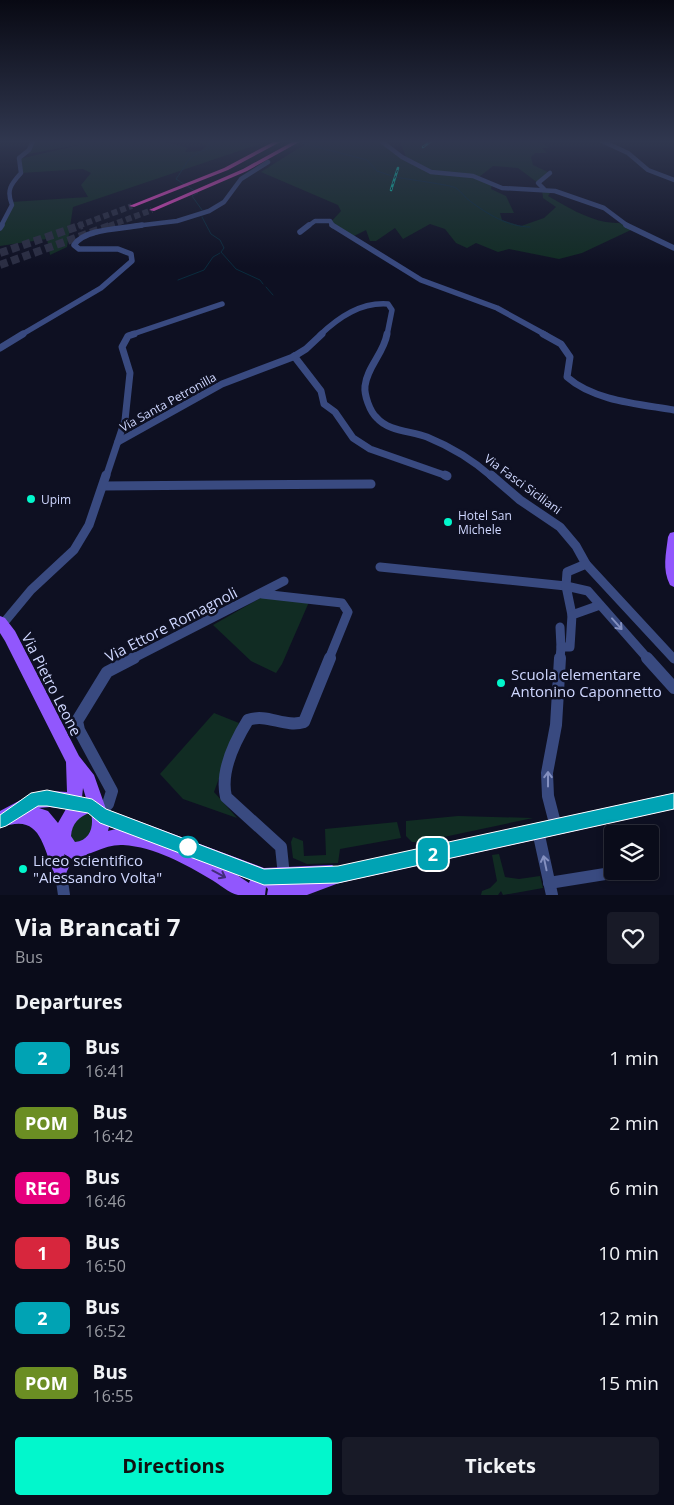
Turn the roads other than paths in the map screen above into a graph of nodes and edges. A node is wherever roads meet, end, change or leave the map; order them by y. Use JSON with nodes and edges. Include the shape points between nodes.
{"nodes":[{"id":1,"x":13,"y":183,"type":"edge"},
{"id":2,"x":191,"y":183,"type":"edge"},
{"id":3,"x":217,"y":183,"type":"edge"},
{"id":4,"x":237,"y":183,"type":"edge"},
{"id":5,"x":490,"y":183,"type":"edge"},
{"id":6,"x":538,"y":183,"type":"edge"},
{"id":7,"x":546,"y":189,"type":"junction"},
{"id":8,"x":132,"y":206,"type":"tunnel mouth"},
{"id":9,"x":152,"y":210,"type":"tunnel mouth"},
{"id":10,"x":0,"y":228,"type":"edge"},
{"id":11,"x":300,"y":232,"type":"dead end"},
{"id":12,"x":674,"y":248,"type":"edge"},
{"id":13,"x":222,"y":304,"type":"dead end"},
{"id":14,"x":388,"y":304,"type":"joint"},
{"id":15,"x":0,"y":348,"type":"edge"},
{"id":16,"x":294,"y":356,"type":"junction"},
{"id":17,"x":674,"y":410,"type":"edge"},
{"id":18,"x":118,"y":442,"type":"junction"},
{"id":19,"x":447,"y":476,"type":"dead end"},
{"id":20,"x":371,"y":484,"type":"dead end"},
{"id":21,"x":103,"y":486,"type":"junction"},
{"id":22,"x":674,"y":537,"type":"edge"},
{"id":23,"x":586,"y":564,"type":"junction"},
{"id":24,"x":380,"y":567,"type":"dead end"},
{"id":25,"x":674,"y":580,"type":"edge"},
{"id":26,"x":284,"y":581,"type":"dead end"},
{"id":27,"x":566,"y":586,"type":"junction"},
{"id":28,"x":262,"y":594,"type":"junction"},
{"id":29,"x":600,"y":605,"type":"junction"},
{"id":30,"x":572,"y":615,"type":"junction"},
{"id":31,"x":1,"y":624,"type":"edge"},
{"id":32,"x":560,"y":627,"type":"dead end"},
{"id":33,"x":561,"y":647,"type":"junction"},
{"id":34,"x":674,"y":659,"type":"edge"},
{"id":35,"x":674,"y":688,"type":"edge"},
{"id":36,"x":74,"y":761,"type":"junction"},
{"id":37,"x":75,"y":782,"type":"junction"},
{"id":38,"x":55,"y":799,"type":"junction"},
{"id":39,"x":674,"y":801,"type":"edge"},
{"id":40,"x":88,"y":810,"type":"junction"},
{"id":41,"x":4,"y":818,"type":"edge"},
{"id":42,"x":556,"y":827,"type":"junction"},
{"id":43,"x":538,"y":831,"type":"junction"},
{"id":44,"x":63,"y":842,"type":"junction"},
{"id":45,"x":92,"y":844,"type":"junction"},
{"id":46,"x":60,"y":866,"type":"junction"},
{"id":47,"x":338,"y":874,"type":"junction"},
{"id":48,"x":604,"y":874,"type":"edge"},
{"id":49,"x":273,"y":877,"type":"junction"},
{"id":50,"x":551,"y":889,"type":"edge"},
{"id":51,"x":64,"y":893,"type":"edge"},
{"id":52,"x":254,"y":895,"type":"edge"},
{"id":53,"x":276,"y":895,"type":"edge"},
{"id":54,"x":284,"y":895,"type":"edge"}],
"edges":[{"from":1,"to":10,"type":"street","via":[[8,195],[12,206]]},
{"from":2,"to":8,"type":"highway"},
{"from":3,"to":9,"type":"highway"},
{"from":4,"to":15,"type":"street","via":[[221,204],[204,214],[177,221],[151,222],[89,233],[79,238],[74,245],[79,249],[122,250],[132,254],[132,261],[101,288]]},
{"from":5,"to":7,"type":"street","via":[[502,188]]},
{"from":6,"to":7,"type":"street"},
{"from":7,"to":12,"type":"street","via":[[604,208],[629,227]]},
{"from":11,"to":17,"type":"street","via":[[315,221],[330,221],[334,228],[416,277],[494,306],[561,344],[570,357],[567,377],[574,384],[629,401]]},
{"from":13,"to":18,"type":"street","name":"Via Santa Petronilla","via":[[128,336],[122,349],[130,373],[125,420]]},
{"from":14,"to":16,"type":"street","name":"Via Santa Petronilla","via":[[379,303],[347,314]]},
{"from":14,"to":23,"type":"street","name":"Via Fasci Siciliani","via":[[392,310],[385,347],[369,373],[365,387],[373,414],[386,425],[422,435],[482,468],[520,500],[560,527]]},
{"from":16,"to":18,"type":"street","name":"Via Santa Petronilla","via":[[220,385]]},
{"from":16,"to":19,"type":"street","via":[[321,392],[324,404],[336,412],[353,438],[379,454]]},
{"from":18,"to":21,"type":"street","name":"Via Santa Petronilla"},
{"from":20,"to":21,"type":"street"},
{"from":21,"to":31,"type":"street","name":"Via Santa Petronilla","via":[[79,544]]},
{"from":22,"to":25,"type":"main road","via":[[670,563]]},
{"from":23,"to":27,"type":"street","via":[[567,572]]},
{"from":23,"to":34,"type":"street","name":"Via Fasci Siciliani"},
{"from":24,"to":27,"type":"street"},
{"from":26,"to":28,"type":"street","name":"Via Ettore Romagnoli"},
{"from":27,"to":29,"type":"street","via":[[588,591]]},
{"from":27,"to":30,"type":"street"},
{"from":28,"to":40,"type":"street","name":"Via Ettore Romagnoli","via":[[103,676],[77,722],[112,791],[108,804]]},
{"from":28,"to":49,"type":"street","via":[[342,603],[348,612],[304,722],[295,725],[258,717],[248,720],[224,776],[226,797],[281,847]]},
{"from":29,"to":30,"type":"street"},
{"from":29,"to":35,"type":"street","one_way":true},
{"from":30,"to":33,"type":"street","via":[[570,648]]},
{"from":31,"to":36,"type":"main road","name":"Via Pietro Leone"},
{"from":32,"to":33,"type":"street"},
{"from":42,"to":33,"type":"street","one_way":true,"via":[[548,796],[547,773],[556,725]]},
{"from":36,"to":37,"type":"main road"},
{"from":36,"to":40,"type":"main road","name":"Via Pietro Leone","via":[[88,781]]},
{"from":37,"to":38,"type":"main road","via":[[65,794]]},
{"from":37,"to":40,"type":"main road"},
{"from":38,"to":40,"type":"main road"},
{"from":38,"to":41,"type":"main road","via":[[36,799]]},
{"from":39,"to":42,"type":"main road"},
{"from":40,"to":44,"type":"main road","via":[[64,828]]},
{"from":40,"to":45,"type":"main road","via":[[101,827]]},
{"from":40,"to":49,"type":"main road"},
{"from":41,"to":44,"type":"main road","via":[[28,812],[42,817]]},
{"from":41,"to":46,"type":"main road","via":[[26,816],[38,821]]},
{"from":42,"to":43,"type":"main road"},
{"from":43,"to":47,"type":"main road"},
{"from":50,"to":43,"type":"street","one_way":true},
{"from":44,"to":45,"type":"main road","via":[[72,851]]},
{"from":44,"to":46,"type":"street"},
{"from":45,"to":52,"type":"main road","one_way":true,"via":[[120,836],[133,838],[185,856]]},
{"from":46,"to":51,"type":"street"},
{"from":47,"to":49,"type":"main road"},
{"from":47,"to":54,"type":"main road"},
{"from":48,"to":50,"type":"street"},
{"from":49,"to":52,"type":"main road","via":[[258,883]]},
{"from":49,"to":53,"type":"main road"}]}
